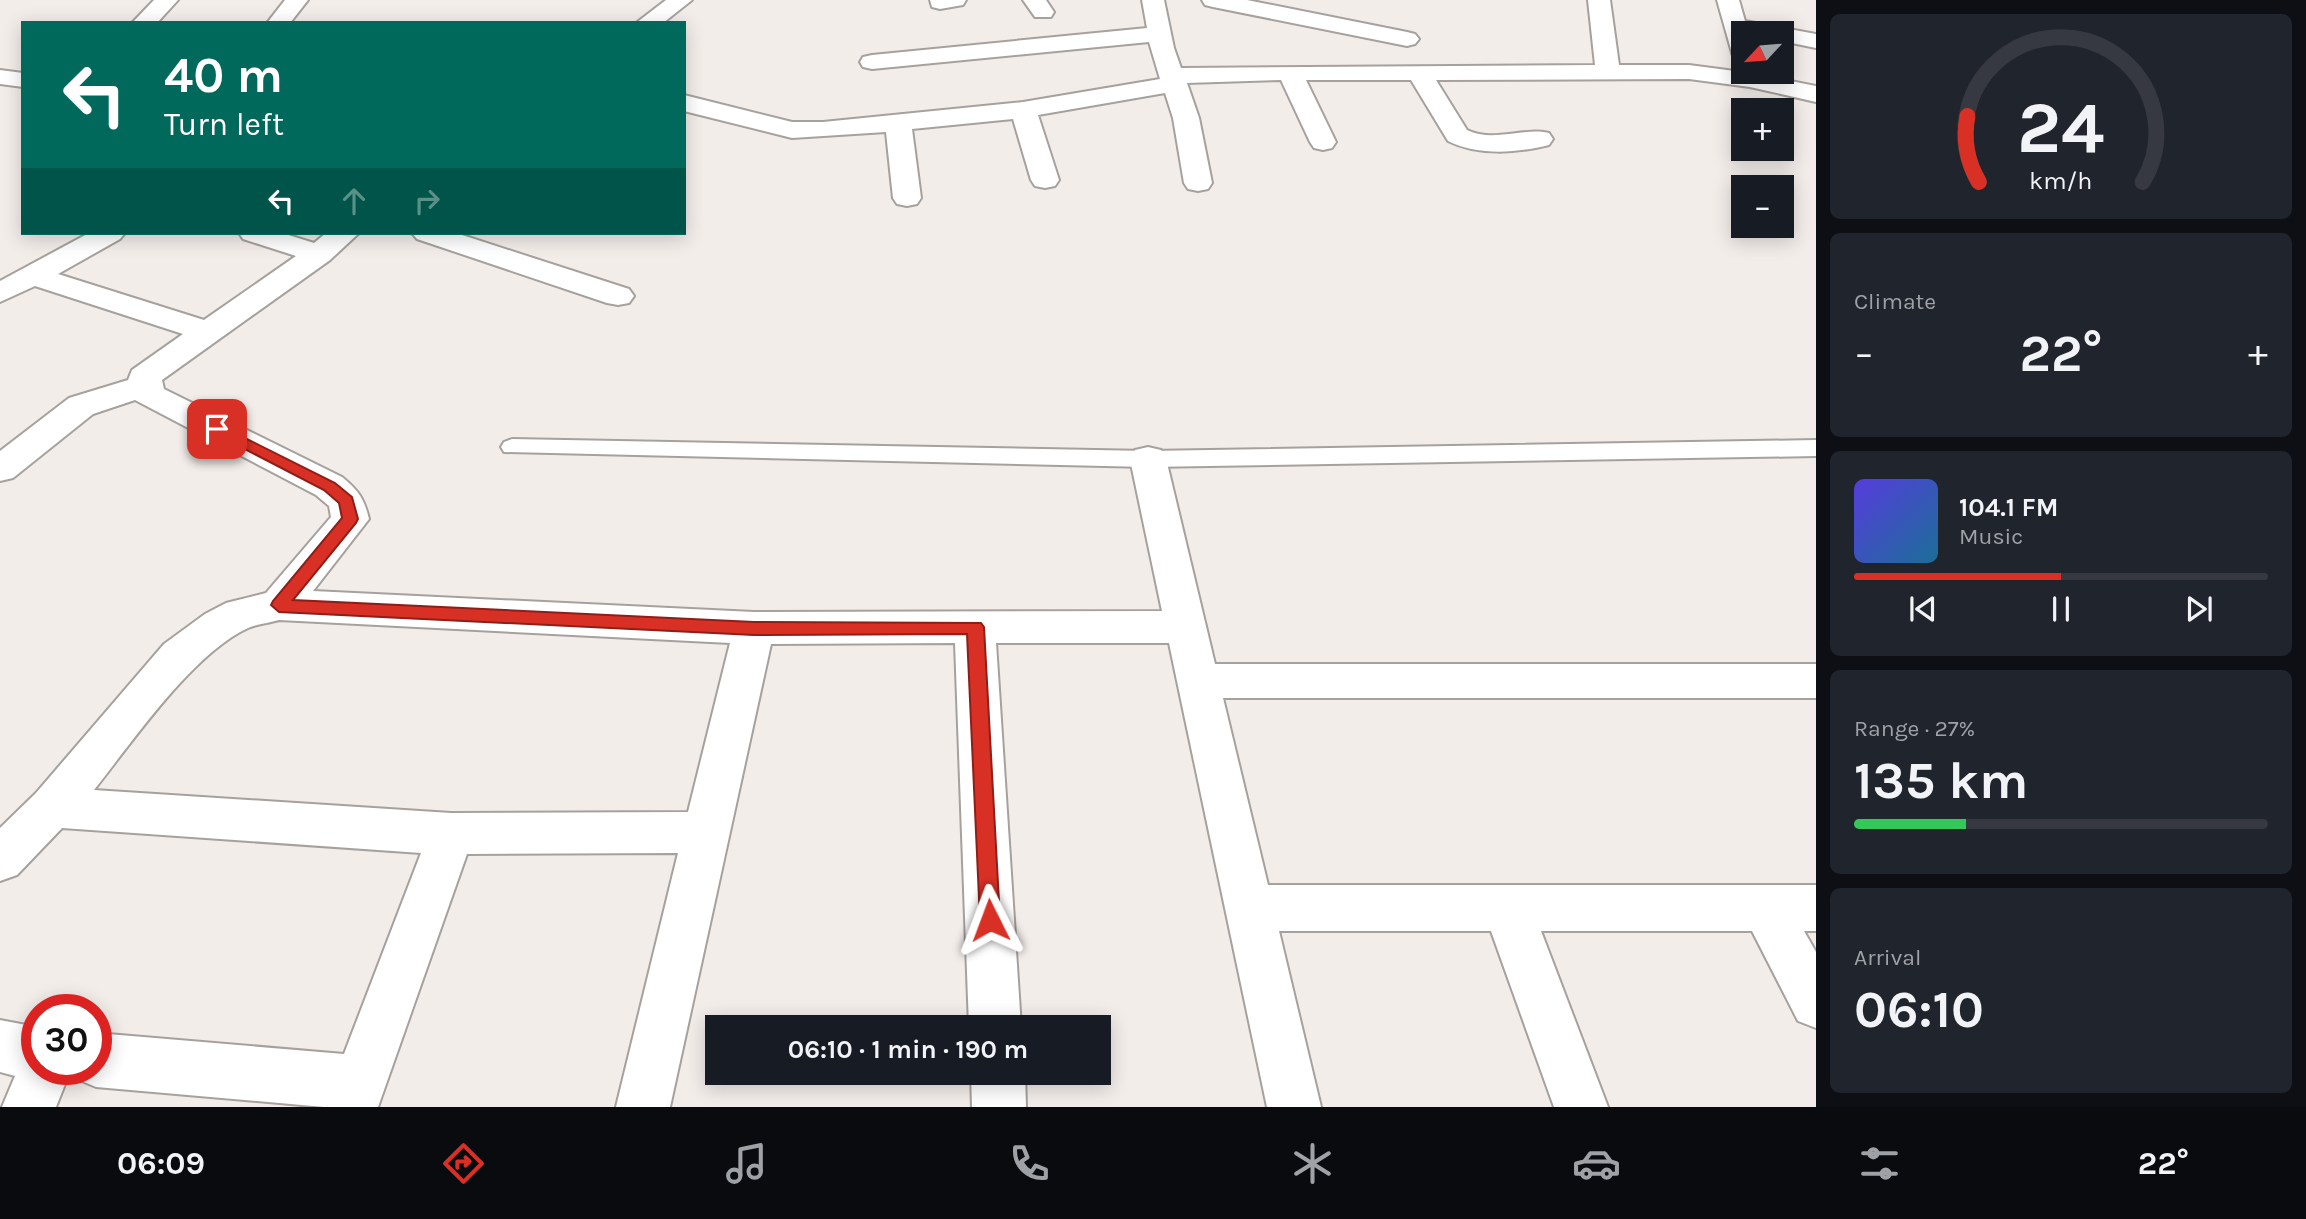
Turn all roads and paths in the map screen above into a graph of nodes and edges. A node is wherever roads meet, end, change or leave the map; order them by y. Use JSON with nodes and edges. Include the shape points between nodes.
{"nodes":[{"id":1,"x":167,"y":0,"type":"edge"},
{"id":2,"x":297,"y":0,"type":"edge"},
{"id":3,"x":681,"y":0,"type":"edge"},
{"id":4,"x":1153,"y":0,"type":"edge"},
{"id":5,"x":1213,"y":0,"type":"edge"},
{"id":6,"x":1599,"y":0,"type":"edge"},
{"id":7,"x":1728,"y":0,"type":"edge"},
{"id":8,"x":145,"y":21,"type":"edge"},
{"id":9,"x":280,"y":21,"type":"edge"},
{"id":10,"x":650,"y":21,"type":"edge"},
{"id":11,"x":1734,"y":21,"type":"edge"},
{"id":12,"x":1794,"y":36,"type":"edge"},
{"id":13,"x":1161,"y":41,"type":"junction"},
{"id":14,"x":1816,"y":41,"type":"edge"},
{"id":15,"x":0,"y":57,"type":"edge"},
{"id":16,"x":21,"y":57,"type":"edge"},
{"id":17,"x":872,"y":62,"type":"dead end"},
{"id":18,"x":1608,"y":71,"type":"junction"},
{"id":19,"x":1251,"y":73,"type":"junction"},
{"id":20,"x":1290,"y":73,"type":"junction"},
{"id":21,"x":1387,"y":74,"type":"junction"},
{"id":22,"x":1419,"y":74,"type":"junction"},
{"id":23,"x":1731,"y":75,"type":"edge"},
{"id":24,"x":0,"y":76,"type":"edge"},
{"id":25,"x":21,"y":80,"type":"edge"},
{"id":26,"x":1173,"y":80,"type":"junction"},
{"id":27,"x":1779,"y":84,"type":"edge"},
{"id":28,"x":1816,"y":94,"type":"edge"},
{"id":29,"x":686,"y":104,"type":"edge"},
{"id":30,"x":1023,"y":110,"type":"junction"},
{"id":31,"x":898,"y":123,"type":"junction"},
{"id":32,"x":1540,"y":139,"type":"dead end"},
{"id":33,"x":1323,"y":142,"type":"dead end"},
{"id":34,"x":1045,"y":180,"type":"dead end"},
{"id":35,"x":1198,"y":183,"type":"dead end"},
{"id":36,"x":907,"y":198,"type":"dead end"},
{"id":37,"x":106,"y":235,"type":"edge"},
{"id":38,"x":269,"y":235,"type":"edge"},
{"id":39,"x":433,"y":235,"type":"edge"},
{"id":40,"x":332,"y":243,"type":"edge"},
{"id":41,"x":34,"y":276,"type":"junction"},
{"id":42,"x":0,"y":293,"type":"edge"},
{"id":43,"x":618,"y":296,"type":"dead end"},
{"id":44,"x":206,"y":331,"type":"junction"},
{"id":45,"x":147,"y":385,"type":"junction"},
{"id":46,"x":512,"y":447,"type":"dead end"},
{"id":47,"x":1816,"y":448,"type":"edge"},
{"id":48,"x":1148,"y":459,"type":"junction"},
{"id":49,"x":0,"y":469,"type":"edge"},
{"id":50,"x":279,"y":605,"type":"junction"},
{"id":51,"x":975,"y":627,"type":"junction"},
{"id":52,"x":1187,"y":627,"type":"junction"},
{"id":53,"x":754,"y":628,"type":"junction"},
{"id":54,"x":1199,"y":681,"type":"junction"},
{"id":55,"x":1816,"y":681,"type":"edge"},
{"id":56,"x":52,"y":807,"type":"junction"},
{"id":57,"x":707,"y":832,"type":"junction"},
{"id":58,"x":451,"y":834,"type":"junction"},
{"id":59,"x":0,"y":860,"type":"edge"},
{"id":60,"x":1249,"y":908,"type":"junction"},
{"id":61,"x":1766,"y":908,"type":"junction"},
{"id":62,"x":1816,"y":908,"type":"edge"},
{"id":63,"x":1508,"y":909,"type":"junction"},
{"id":64,"x":1816,"y":1003,"type":"edge"},
{"id":65,"x":994,"y":1015,"type":"edge"},
{"id":66,"x":0,"y":1046,"type":"edge"},
{"id":67,"x":21,"y":1051,"type":"edge"},
{"id":68,"x":112,"y":1062,"type":"edge"},
{"id":69,"x":38,"y":1085,"type":"edge"},
{"id":70,"x":998,"y":1085,"type":"edge"},
{"id":71,"x":356,"y":1095,"type":"edge"},
{"id":72,"x":29,"y":1107,"type":"edge"},
{"id":73,"x":643,"y":1107,"type":"edge"},
{"id":74,"x":999,"y":1107,"type":"edge"},
{"id":75,"x":1294,"y":1107,"type":"edge"},
{"id":76,"x":1581,"y":1107,"type":"edge"}],
"edges":[{"from":1,"to":8,"type":"street"},
{"from":2,"to":9,"type":"street"},
{"from":3,"to":10,"type":"street"},
{"from":4,"to":13,"type":"street"},
{"from":5,"to":21,"type":"street","via":[[1412,30]]},
{"from":6,"to":18,"type":"street"},
{"from":7,"to":11,"type":"street"},
{"from":12,"to":14,"type":"street"},
{"from":13,"to":17,"type":"street"},
{"from":13,"to":19,"type":"street"},
{"from":13,"to":26,"type":"street"},
{"from":15,"to":16,"type":"street"},
{"from":18,"to":22,"type":"street"},
{"from":18,"to":23,"type":"street"},
{"from":19,"to":20,"type":"street"},
{"from":19,"to":26,"type":"street"},
{"from":20,"to":21,"type":"street"},
{"from":20,"to":33,"type":"street"},
{"from":21,"to":22,"type":"street"},
{"from":22,"to":32,"type":"street","via":[[1457,135],[1466,141]]},
{"from":24,"to":25,"type":"street"},
{"from":26,"to":30,"type":"street"},
{"from":26,"to":35,"type":"street","via":[[1186,118]]},
{"from":27,"to":28,"type":"street"},
{"from":29,"to":31,"type":"street","via":[[792,130]]},
{"from":30,"to":31,"type":"street"},
{"from":30,"to":34,"type":"street"},
{"from":31,"to":36,"type":"street"},
{"from":37,"to":41,"type":"street"},
{"from":38,"to":40,"type":"street"},
{"from":39,"to":43,"type":"street"},
{"from":40,"to":44,"type":"street"},
{"from":41,"to":42,"type":"street"},
{"from":41,"to":44,"type":"street"},
{"from":44,"to":45,"type":"street","via":[[144,377]]},
{"from":45,"to":49,"type":"street","via":[[81,406]]},
{"from":45,"to":50,"type":"street","via":[[149,395],[329,486],[346,500],[350,519]]},
{"from":46,"to":48,"type":"lane"},
{"from":47,"to":48,"type":"lane"},
{"from":48,"to":52,"type":"street"},
{"from":50,"to":53,"type":"street"},
{"from":50,"to":56,"type":"street","via":[[240,614],[179,656]]},
{"from":51,"to":52,"type":"street"},
{"from":51,"to":53,"type":"street"},
{"from":51,"to":65,"type":"street"},
{"from":52,"to":54,"type":"street"},
{"from":53,"to":57,"type":"street"},
{"from":54,"to":55,"type":"street"},
{"from":54,"to":60,"type":"street"},
{"from":56,"to":58,"type":"street"},
{"from":56,"to":59,"type":"street"},
{"from":57,"to":58,"type":"street"},
{"from":57,"to":73,"type":"street"},
{"from":58,"to":71,"type":"street"},
{"from":60,"to":63,"type":"street"},
{"from":60,"to":75,"type":"street"},
{"from":61,"to":62,"type":"street"},
{"from":61,"to":63,"type":"street"},
{"from":61,"to":64,"type":"street"},
{"from":63,"to":76,"type":"street"},
{"from":66,"to":67,"type":"street"},
{"from":68,"to":71,"type":"street"},
{"from":69,"to":72,"type":"street"},
{"from":70,"to":74,"type":"street"}]}
